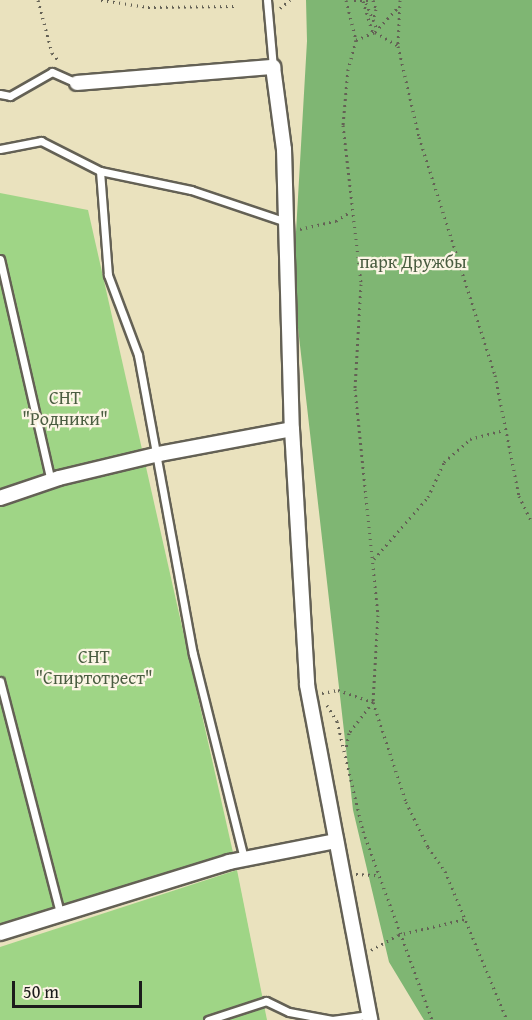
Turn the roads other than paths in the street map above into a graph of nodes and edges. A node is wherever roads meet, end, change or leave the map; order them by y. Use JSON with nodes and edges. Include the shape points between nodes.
{"nodes":[{"id":1,"x":267,"y":0,"type":"edge"},
{"id":2,"x":273,"y":67,"type":"junction"},
{"id":3,"x":77,"y":83,"type":"joint"},
{"id":4,"x":0,"y":94,"type":"edge"},
{"id":5,"x":0,"y":149,"type":"edge"},
{"id":6,"x":100,"y":171,"type":"junction"},
{"id":7,"x":286,"y":222,"type":"junction"},
{"id":8,"x":0,"y":259,"type":"edge"},
{"id":9,"x":292,"y":429,"type":"junction"},
{"id":10,"x":159,"y":454,"type":"junction"},
{"id":11,"x":51,"y":481,"type":"junction"},
{"id":12,"x":0,"y":498,"type":"edge"},
{"id":13,"x":0,"y":681,"type":"edge"},
{"id":14,"x":336,"y":841,"type":"junction"},
{"id":15,"x":244,"y":860,"type":"junction"},
{"id":16,"x":60,"y":913,"type":"junction"},
{"id":17,"x":0,"y":933,"type":"edge"},
{"id":18,"x":369,"y":1017,"type":"edge"},
{"id":19,"x":208,"y":1020,"type":"edge"}],
"edges":[{"from":1,"to":2,"type":"lane"},
{"from":2,"to":3,"type":"street"},
{"from":2,"to":7,"type":"street","via":[[284,149]]},
{"from":3,"to":4,"type":"lane","via":[[52,72],[10,96]]},
{"from":5,"to":6,"type":"lane","via":[[41,141]]},
{"from":6,"to":7,"type":"lane","via":[[191,190]]},
{"from":6,"to":10,"type":"lane","via":[[108,275],[138,355]]},
{"from":7,"to":9,"type":"street"},
{"from":8,"to":11,"type":"lane"},
{"from":9,"to":10,"type":"street"},
{"from":9,"to":14,"type":"street","via":[[307,685]]},
{"from":10,"to":11,"type":"street"},
{"from":10,"to":15,"type":"lane","via":[[194,654]]},
{"from":11,"to":12,"type":"street"},
{"from":13,"to":16,"type":"lane"},
{"from":14,"to":15,"type":"street"},
{"from":14,"to":18,"type":"street"},
{"from":15,"to":16,"type":"street"},
{"from":16,"to":17,"type":"street"},
{"from":18,"to":19,"type":"lane","via":[[332,1020],[289,1012],[266,1001]]}]}
